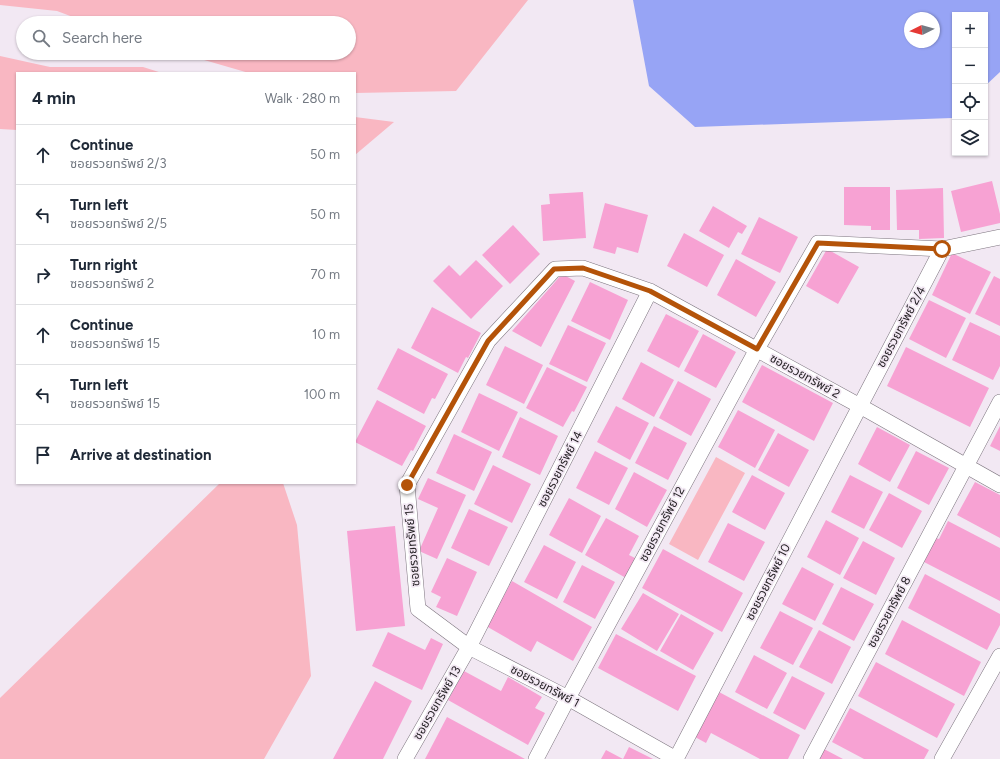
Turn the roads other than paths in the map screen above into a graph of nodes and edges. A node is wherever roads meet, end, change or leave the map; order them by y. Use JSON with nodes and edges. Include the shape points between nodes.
{"nodes":[{"id":1,"x":1000,"y":237,"type":"edge"},
{"id":2,"x":942,"y":249,"type":"junction"},
{"id":3,"x":583,"y":268,"type":"joint"},
{"id":4,"x":650,"y":291,"type":"junction"},
{"id":5,"x":757,"y":349,"type":"junction"},
{"id":6,"x":1000,"y":402,"type":"edge"},
{"id":7,"x":860,"y":406,"type":"junction"},
{"id":8,"x":966,"y":465,"type":"junction"},
{"id":9,"x":1000,"y":485,"type":"edge"},
{"id":10,"x":418,"y":609,"type":"joint"},
{"id":11,"x":469,"y":647,"type":"junction"},
{"id":12,"x":1000,"y":656,"type":"edge"},
{"id":13,"x":568,"y":698,"type":"junction"},
{"id":14,"x":405,"y":759,"type":"edge"},
{"id":15,"x":536,"y":759,"type":"edge"},
{"id":16,"x":676,"y":759,"type":"edge"},
{"id":17,"x":810,"y":759,"type":"edge"},
{"id":18,"x":942,"y":759,"type":"edge"}],
"edges":[{"from":1,"to":2,"type":"street"},
{"from":2,"to":5,"type":"street","name":"ซอยรวยทรัพย์ 12","via":[[818,243]]},
{"from":2,"to":7,"type":"street","name":"ซอยรวยทรัพย์ 2/4"},
{"from":3,"to":4,"type":"street","name":"ซอยรวยทรัพย์ 2"},
{"from":3,"to":10,"type":"street","name":"ซอยรวยทรัพย์ 15","via":[[554,269],[488,341],[407,485]]},
{"from":4,"to":5,"type":"street","name":"ซอยรวยทรัพย์ 2"},
{"from":4,"to":11,"type":"street","name":"ซอยรวยทรัพย์ 14"},
{"from":5,"to":7,"type":"street","name":"ซอยรวยทรัพย์ 2"},
{"from":5,"to":13,"type":"street","name":"ซอยรวยทรัพย์ 12"},
{"from":6,"to":8,"type":"street","name":"ซอยรวยทรัพย์ 8"},
{"from":7,"to":8,"type":"street","name":"ซอยรวยทรัพย์ 2"},
{"from":7,"to":16,"type":"street","name":"ซอยรวยทรัพย์ 10"},
{"from":8,"to":9,"type":"street","name":"ซอยรวยทรัพย์ 2"},
{"from":8,"to":17,"type":"street","name":"ซอยรวยทรัพย์ 8"},
{"from":10,"to":11,"type":"street","name":"ซอยรวยทรัพย์ 1"},
{"from":11,"to":13,"type":"street","name":"ซอยรวยทรัพย์ 1"},
{"from":11,"to":14,"type":"street","name":"ซอยรวยทรัพย์ 13"},
{"from":12,"to":18,"type":"street"},
{"from":13,"to":15,"type":"street","name":"ซอยรวยทรัพย์ 12"},
{"from":13,"to":16,"type":"street","name":"ซอยรวยทรัพย์ 1"}]}
